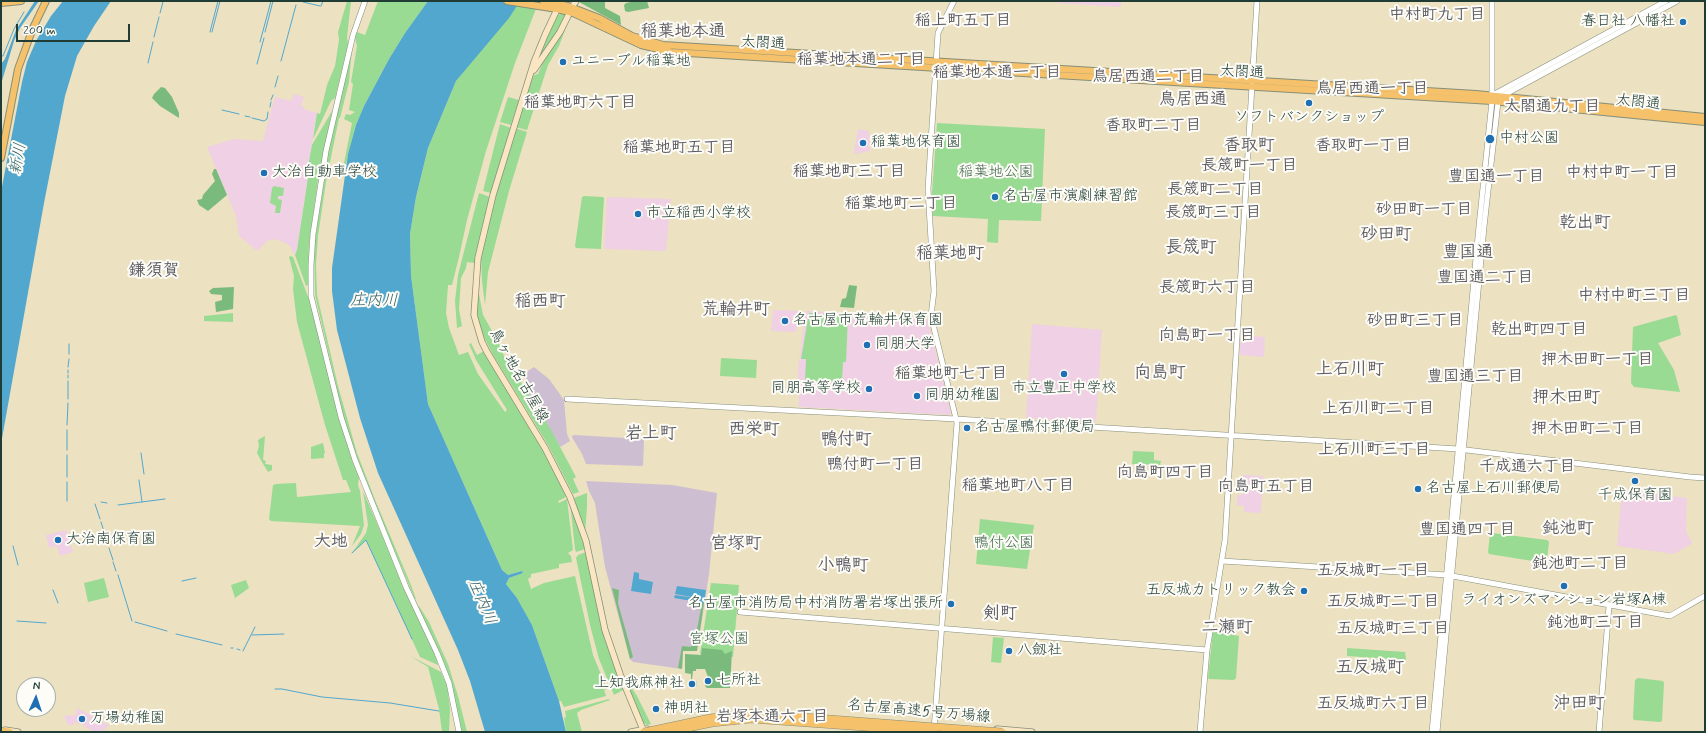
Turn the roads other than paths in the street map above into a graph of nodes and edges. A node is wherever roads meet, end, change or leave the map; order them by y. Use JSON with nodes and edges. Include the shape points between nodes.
{"nodes":[{"id":1,"x":46,"y":1,"type":"edge"},
{"id":2,"x":365,"y":1,"type":"edge"},
{"id":3,"x":507,"y":1,"type":"edge"},
{"id":4,"x":954,"y":1,"type":"edge"},
{"id":5,"x":1257,"y":1,"type":"edge"},
{"id":6,"x":1492,"y":1,"type":"edge"},
{"id":7,"x":1666,"y":1,"type":"edge"},
{"id":8,"x":1677,"y":1,"type":"edge"},
{"id":9,"x":19,"y":2,"type":"edge"},
{"id":10,"x":1,"y":3,"type":"edge"},
{"id":11,"x":546,"y":3,"type":"edge"},
{"id":12,"x":559,"y":5,"type":"edge"},
{"id":13,"x":568,"y":16,"type":"dead end"},
{"id":14,"x":936,"y":65,"type":"junction"},
{"id":15,"x":1252,"y":83,"type":"junction"},
{"id":16,"x":527,"y":85,"type":"junction"},
{"id":17,"x":1496,"y":99,"type":"junction"},
{"id":18,"x":1705,"y":117,"type":"edge"},
{"id":19,"x":1705,"y":122,"type":"edge"},
{"id":20,"x":1,"y":158,"type":"edge"},
{"id":21,"x":566,"y":399,"type":"dead end"},
{"id":22,"x":956,"y":419,"type":"junction"},
{"id":23,"x":1232,"y":435,"type":"junction"},
{"id":24,"x":1461,"y":450,"type":"junction"},
{"id":25,"x":1705,"y":478,"type":"edge"},
{"id":26,"x":1222,"y":561,"type":"junction"},
{"id":27,"x":1449,"y":576,"type":"junction"},
{"id":28,"x":1705,"y":596,"type":"edge"},
{"id":29,"x":1609,"y":606,"type":"junction"},
{"id":30,"x":740,"y":612,"type":"dead end"},
{"id":31,"x":940,"y":629,"type":"junction"},
{"id":32,"x":1207,"y":650,"type":"junction"},
{"id":33,"x":854,"y":718,"type":"junction"},
{"id":34,"x":934,"y":724,"type":"junction"},
{"id":35,"x":1,"y":730,"type":"edge"},
{"id":36,"x":644,"y":730,"type":"edge"},
{"id":37,"x":852,"y":730,"type":"edge"},
{"id":38,"x":9,"y":732,"type":"edge"},
{"id":39,"x":18,"y":732,"type":"edge"},
{"id":40,"x":459,"y":732,"type":"edge"},
{"id":41,"x":632,"y":732,"type":"edge"},
{"id":42,"x":669,"y":732,"type":"edge"},
{"id":43,"x":681,"y":732,"type":"edge"},
{"id":44,"x":900,"y":732,"type":"edge"},
{"id":45,"x":934,"y":732,"type":"edge"},
{"id":46,"x":1002,"y":732,"type":"edge"},
{"id":47,"x":1032,"y":732,"type":"edge"},
{"id":48,"x":1200,"y":732,"type":"edge"},
{"id":49,"x":1432,"y":732,"type":"edge"},
{"id":50,"x":1437,"y":732,"type":"edge"},
{"id":51,"x":1599,"y":732,"type":"edge"}],
"edges":[{"from":1,"to":20,"type":"main road","via":[[18,69]]},
{"from":2,"to":40,"type":"street","via":[[353,35],[326,151],[314,234],[311,296],[341,417],[355,460],[406,587],[437,653],[450,687]]},
{"from":3,"to":11,"type":"main road","name":"太閤通"},
{"from":4,"to":14,"type":"street","via":[[938,33]]},
{"from":5,"to":15,"type":"street"},
{"from":6,"to":17,"type":"street"},
{"from":7,"to":17,"type":"street"},
{"from":8,"to":17,"type":"street"},
{"from":9,"to":10,"type":"main road"},
{"from":11,"to":12,"type":"main road","name":"太閤通"},
{"from":12,"to":14,"type":"main road","name":"太閤通","via":[[587,13],[632,36],[663,45]]},
{"from":12,"to":16,"type":"main road","name":"鳥ヶ地名古屋線"},
{"from":13,"to":16,"type":"main road"},
{"from":14,"to":15,"type":"main road","name":"太閤通"},
{"from":14,"to":22,"type":"street","via":[[928,193],[934,291],[931,316]]},
{"from":15,"to":17,"type":"main road","name":"太閤通"},
{"from":15,"to":23,"type":"street"},
{"from":16,"to":36,"type":"main road","name":"鳥ヶ地名古屋線","via":[[481,241],[474,315],[487,352],[545,448],[570,497],[586,541],[605,630],[620,674]]},
{"from":17,"to":18,"type":"main road","name":"太閤通"},
{"from":17,"to":19,"type":"main road","name":"太閤通"},
{"from":17,"to":24,"type":"street"},
{"from":21,"to":22,"type":"street"},
{"from":22,"to":23,"type":"street"},
{"from":22,"to":31,"type":"street"},
{"from":23,"to":24,"type":"street"},
{"from":23,"to":26,"type":"street"},
{"from":24,"to":25,"type":"street"},
{"from":24,"to":27,"type":"street"},
{"from":26,"to":27,"type":"street"},
{"from":26,"to":32,"type":"street"},
{"from":27,"to":29,"type":"street"},
{"from":27,"to":49,"type":"street"},
{"from":27,"to":50,"type":"street"},
{"from":28,"to":29,"type":"street","via":[[1670,616]]},
{"from":29,"to":51,"type":"street"},
{"from":30,"to":31,"type":"street"},
{"from":31,"to":32,"type":"street"},
{"from":31,"to":34,"type":"street"},
{"from":32,"to":48,"type":"street"},
{"from":33,"to":34,"type":"main road"},
{"from":33,"to":36,"type":"main road","bridge":true,"via":[[764,711],[725,713]]},
{"from":33,"to":37,"type":"street"},
{"from":34,"to":45,"type":"street"},
{"from":34,"to":47,"type":"main road"},
{"from":35,"to":38,"type":"highway"},
{"from":35,"to":39,"type":"main road"},
{"from":36,"to":41,"type":"main road"},
{"from":36,"to":46,"type":"highway","name":"名古屋高速5号万場線","bridge":true,"via":[[717,716],[751,714]]},
{"from":37,"to":43,"type":"main road","bridge":true,"via":[[764,722],[726,724]]},
{"from":37,"to":44,"type":"main road"},
{"from":42,"to":45,"type":"highway","name":"名古屋高速5号万場線","bridge":true,"via":[[712,723],[751,719]]}]}
